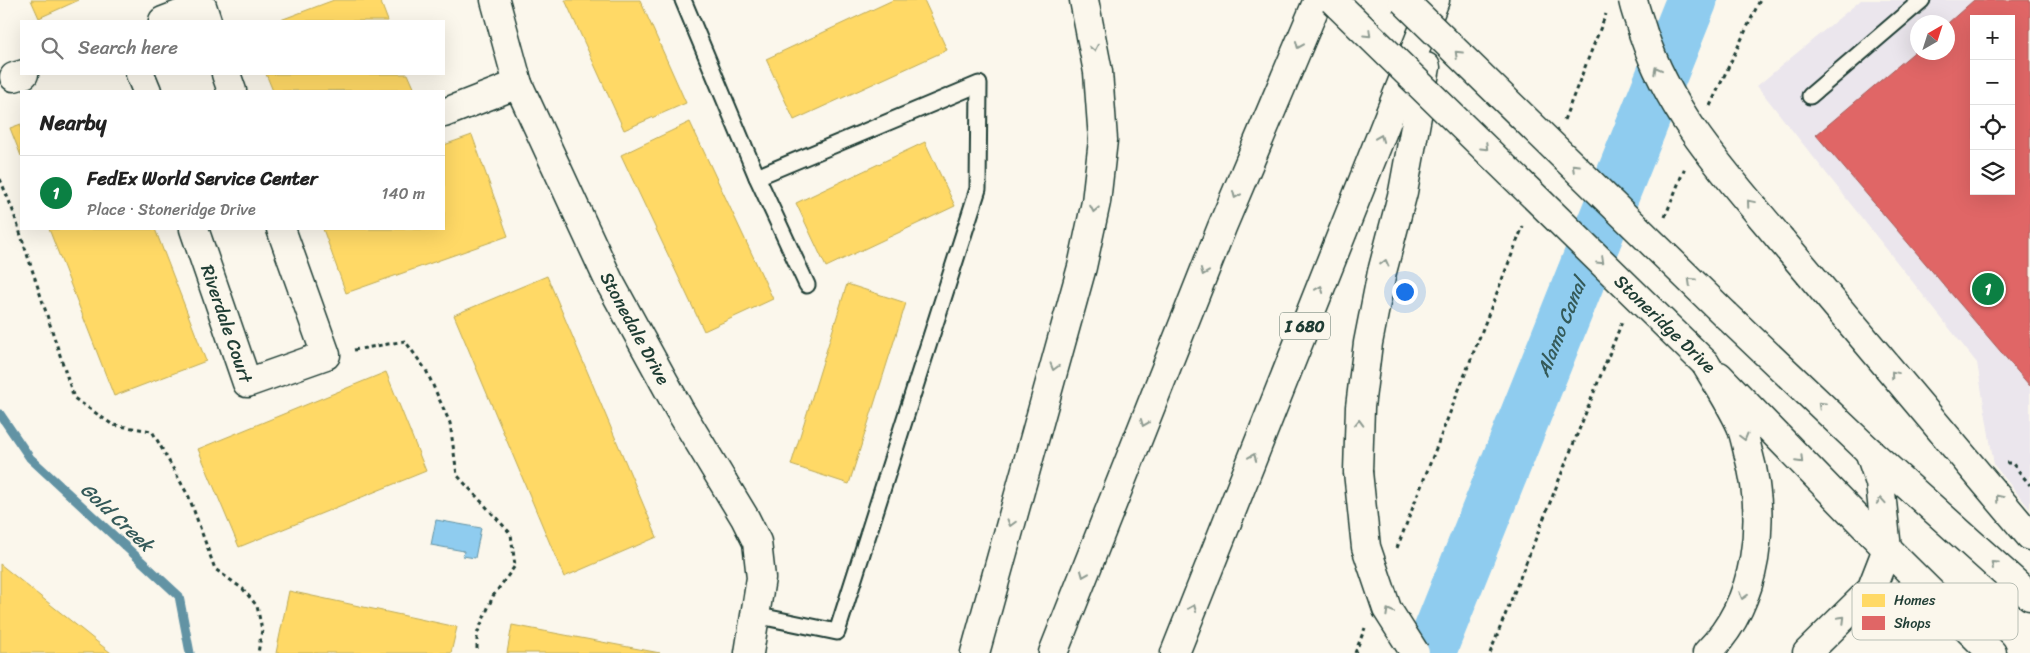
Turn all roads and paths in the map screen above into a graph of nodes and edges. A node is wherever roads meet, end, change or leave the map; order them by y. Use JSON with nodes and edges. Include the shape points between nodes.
{"nodes":[{"id":1,"x":494,"y":0,"type":"edge"},
{"id":2,"x":684,"y":0,"type":"edge"},
{"id":3,"x":1084,"y":0,"type":"edge"},
{"id":4,"x":1318,"y":0,"type":"edge"},
{"id":5,"x":1333,"y":0,"type":"edge"},
{"id":6,"x":1403,"y":0,"type":"edge"},
{"id":7,"x":1436,"y":0,"type":"edge"},
{"id":8,"x":1760,"y":0,"type":"edge"},
{"id":9,"x":1922,"y":0,"type":"edge"},
{"id":10,"x":1620,"y":5,"type":"edge"},
{"id":11,"x":166,"y":20,"type":"edge"},
{"id":12,"x":207,"y":20,"type":"edge"},
{"id":13,"x":140,"y":75,"type":"edge"},
{"id":14,"x":226,"y":75,"type":"edge"},
{"id":15,"x":518,"y":84,"type":"junction"},
{"id":16,"x":146,"y":90,"type":"edge"},
{"id":17,"x":232,"y":90,"type":"edge"},
{"id":18,"x":1810,"y":96,"type":"dead end"},
{"id":19,"x":445,"y":114,"type":"edge"},
{"id":20,"x":1706,"y":115,"type":"dead end"},
{"id":21,"x":1561,"y":127,"type":"dead end"},
{"id":22,"x":1688,"y":160,"type":"dead end"},
{"id":23,"x":757,"y":177,"type":"junction"},
{"id":24,"x":0,"y":179,"type":"edge"},
{"id":25,"x":1526,"y":218,"type":"dead end"},
{"id":26,"x":1662,"y":223,"type":"dead end"},
{"id":27,"x":194,"y":230,"type":"edge"},
{"id":28,"x":281,"y":230,"type":"edge"},
{"id":29,"x":807,"y":285,"type":"dead end"},
{"id":30,"x":1622,"y":321,"type":"dead end"},
{"id":31,"x":326,"y":355,"type":"junction"},
{"id":32,"x":1705,"y":362,"type":"junction"},
{"id":33,"x":1868,"y":451,"type":"junction"},
{"id":34,"x":1999,"y":464,"type":"dead end"},
{"id":35,"x":2030,"y":484,"type":"edge"},
{"id":36,"x":2030,"y":536,"type":"edge"},
{"id":37,"x":1396,"y":549,"type":"dead end"},
{"id":38,"x":1887,"y":549,"type":"junction"},
{"id":39,"x":1874,"y":583,"type":"edge"},
{"id":40,"x":1921,"y":583,"type":"edge"},
{"id":41,"x":2015,"y":583,"type":"edge"},
{"id":42,"x":2018,"y":585,"type":"edge"},
{"id":43,"x":2030,"y":596,"type":"edge"},
{"id":44,"x":1852,"y":609,"type":"edge"},
{"id":45,"x":755,"y":614,"type":"junction"},
{"id":46,"x":1368,"y":621,"type":"dead end"},
{"id":47,"x":1979,"y":640,"type":"edge"},
{"id":48,"x":258,"y":653,"type":"edge"},
{"id":49,"x":477,"y":653,"type":"edge"},
{"id":50,"x":749,"y":653,"type":"edge"},
{"id":51,"x":975,"y":653,"type":"edge"},
{"id":52,"x":1053,"y":653,"type":"edge"},
{"id":53,"x":1175,"y":653,"type":"edge"},
{"id":54,"x":1355,"y":653,"type":"edge"},
{"id":55,"x":1415,"y":653,"type":"edge"},
{"id":56,"x":1490,"y":653,"type":"edge"},
{"id":57,"x":1707,"y":653,"type":"edge"},
{"id":58,"x":1807,"y":653,"type":"edge"},
{"id":59,"x":1992,"y":653,"type":"edge"}],
"edges":[{"from":1,"to":15,"type":"main road","name":"Stonedale Drive"},
{"from":2,"to":23,"type":"lane"},
{"from":3,"to":51,"type":"main road","one_way":true,"via":[[1098,72],[1103,140],[1096,202],[1082,267]]},
{"from":4,"to":52,"type":"main road","one_way":true,"via":[[1222,227]]},
{"from":5,"to":32,"type":"main road","name":"Stoneridge Drive","one_way":true,"bridge":true},
{"from":33,"to":6,"type":"main road","one_way":true,"bridge":true},
{"from":53,"to":7,"type":"main road","number":"I 680","one_way":true},
{"from":55,"to":7,"type":"main road","one_way":true,"bridge":true,"via":[[1387,609],[1366,546],[1358,472],[1360,407],[1368,343],[1402,192]]},
{"from":8,"to":20,"type":"path"},
{"from":9,"to":18,"type":"lane"},
{"from":10,"to":21,"type":"path"},
{"from":36,"to":10,"type":"main road","one_way":true,"bridge":true,"via":[[1715,160],[1682,116]]},
{"from":11,"to":12,"type":"main road","via":[[202,6]]},
{"from":13,"to":16,"type":"main road"},
{"from":14,"to":17,"type":"main road"},
{"from":15,"to":19,"type":"main road"},
{"from":15,"to":45,"type":"main road","name":"Stonedale Drive","via":[[609,281],[757,542],[761,578]]},
{"from":22,"to":26,"type":"path"},
{"from":23,"to":29,"type":"lane"},
{"from":23,"to":45,"type":"lane","via":[[980,84],[978,189],[837,632]]},
{"from":24,"to":48,"type":"path","via":[[74,398],[113,424],[152,431],[189,496],[215,568],[243,588],[257,606],[262,630]]},
{"from":25,"to":37,"type":"path"},
{"from":27,"to":31,"type":"main road","name":"Riverdale Court","via":[[248,383]]},
{"from":28,"to":31,"type":"main road"},
{"from":30,"to":56,"type":"path"},
{"from":31,"to":49,"type":"path","via":[[404,341],[426,370],[450,423],[457,475],[510,534],[515,566],[493,596],[476,634]]},
{"from":32,"to":38,"type":"main road","name":"Stoneridge Drive","one_way":true},
{"from":32,"to":57,"type":"main road","one_way":true,"via":[[1741,427],[1754,473],[1758,520],[1753,564],[1740,606]]},
{"from":38,"to":33,"type":"main road","one_way":true,"via":[[1880,483]]},
{"from":41,"to":33,"type":"main road","one_way":true},
{"from":34,"to":35,"type":"path","via":[[2012,463]]},
{"from":39,"to":38,"type":"main road","one_way":true},
{"from":38,"to":40,"type":"main road","name":"Stoneridge Drive"},
{"from":43,"to":42,"type":"main road","one_way":true},
{"from":58,"to":44,"type":"main road","one_way":true},
{"from":45,"to":50,"type":"main road","name":"Stonedale Drive"},
{"from":46,"to":54,"type":"path"},
{"from":47,"to":59,"type":"main road","name":"Stoneridge Drive"}]}
